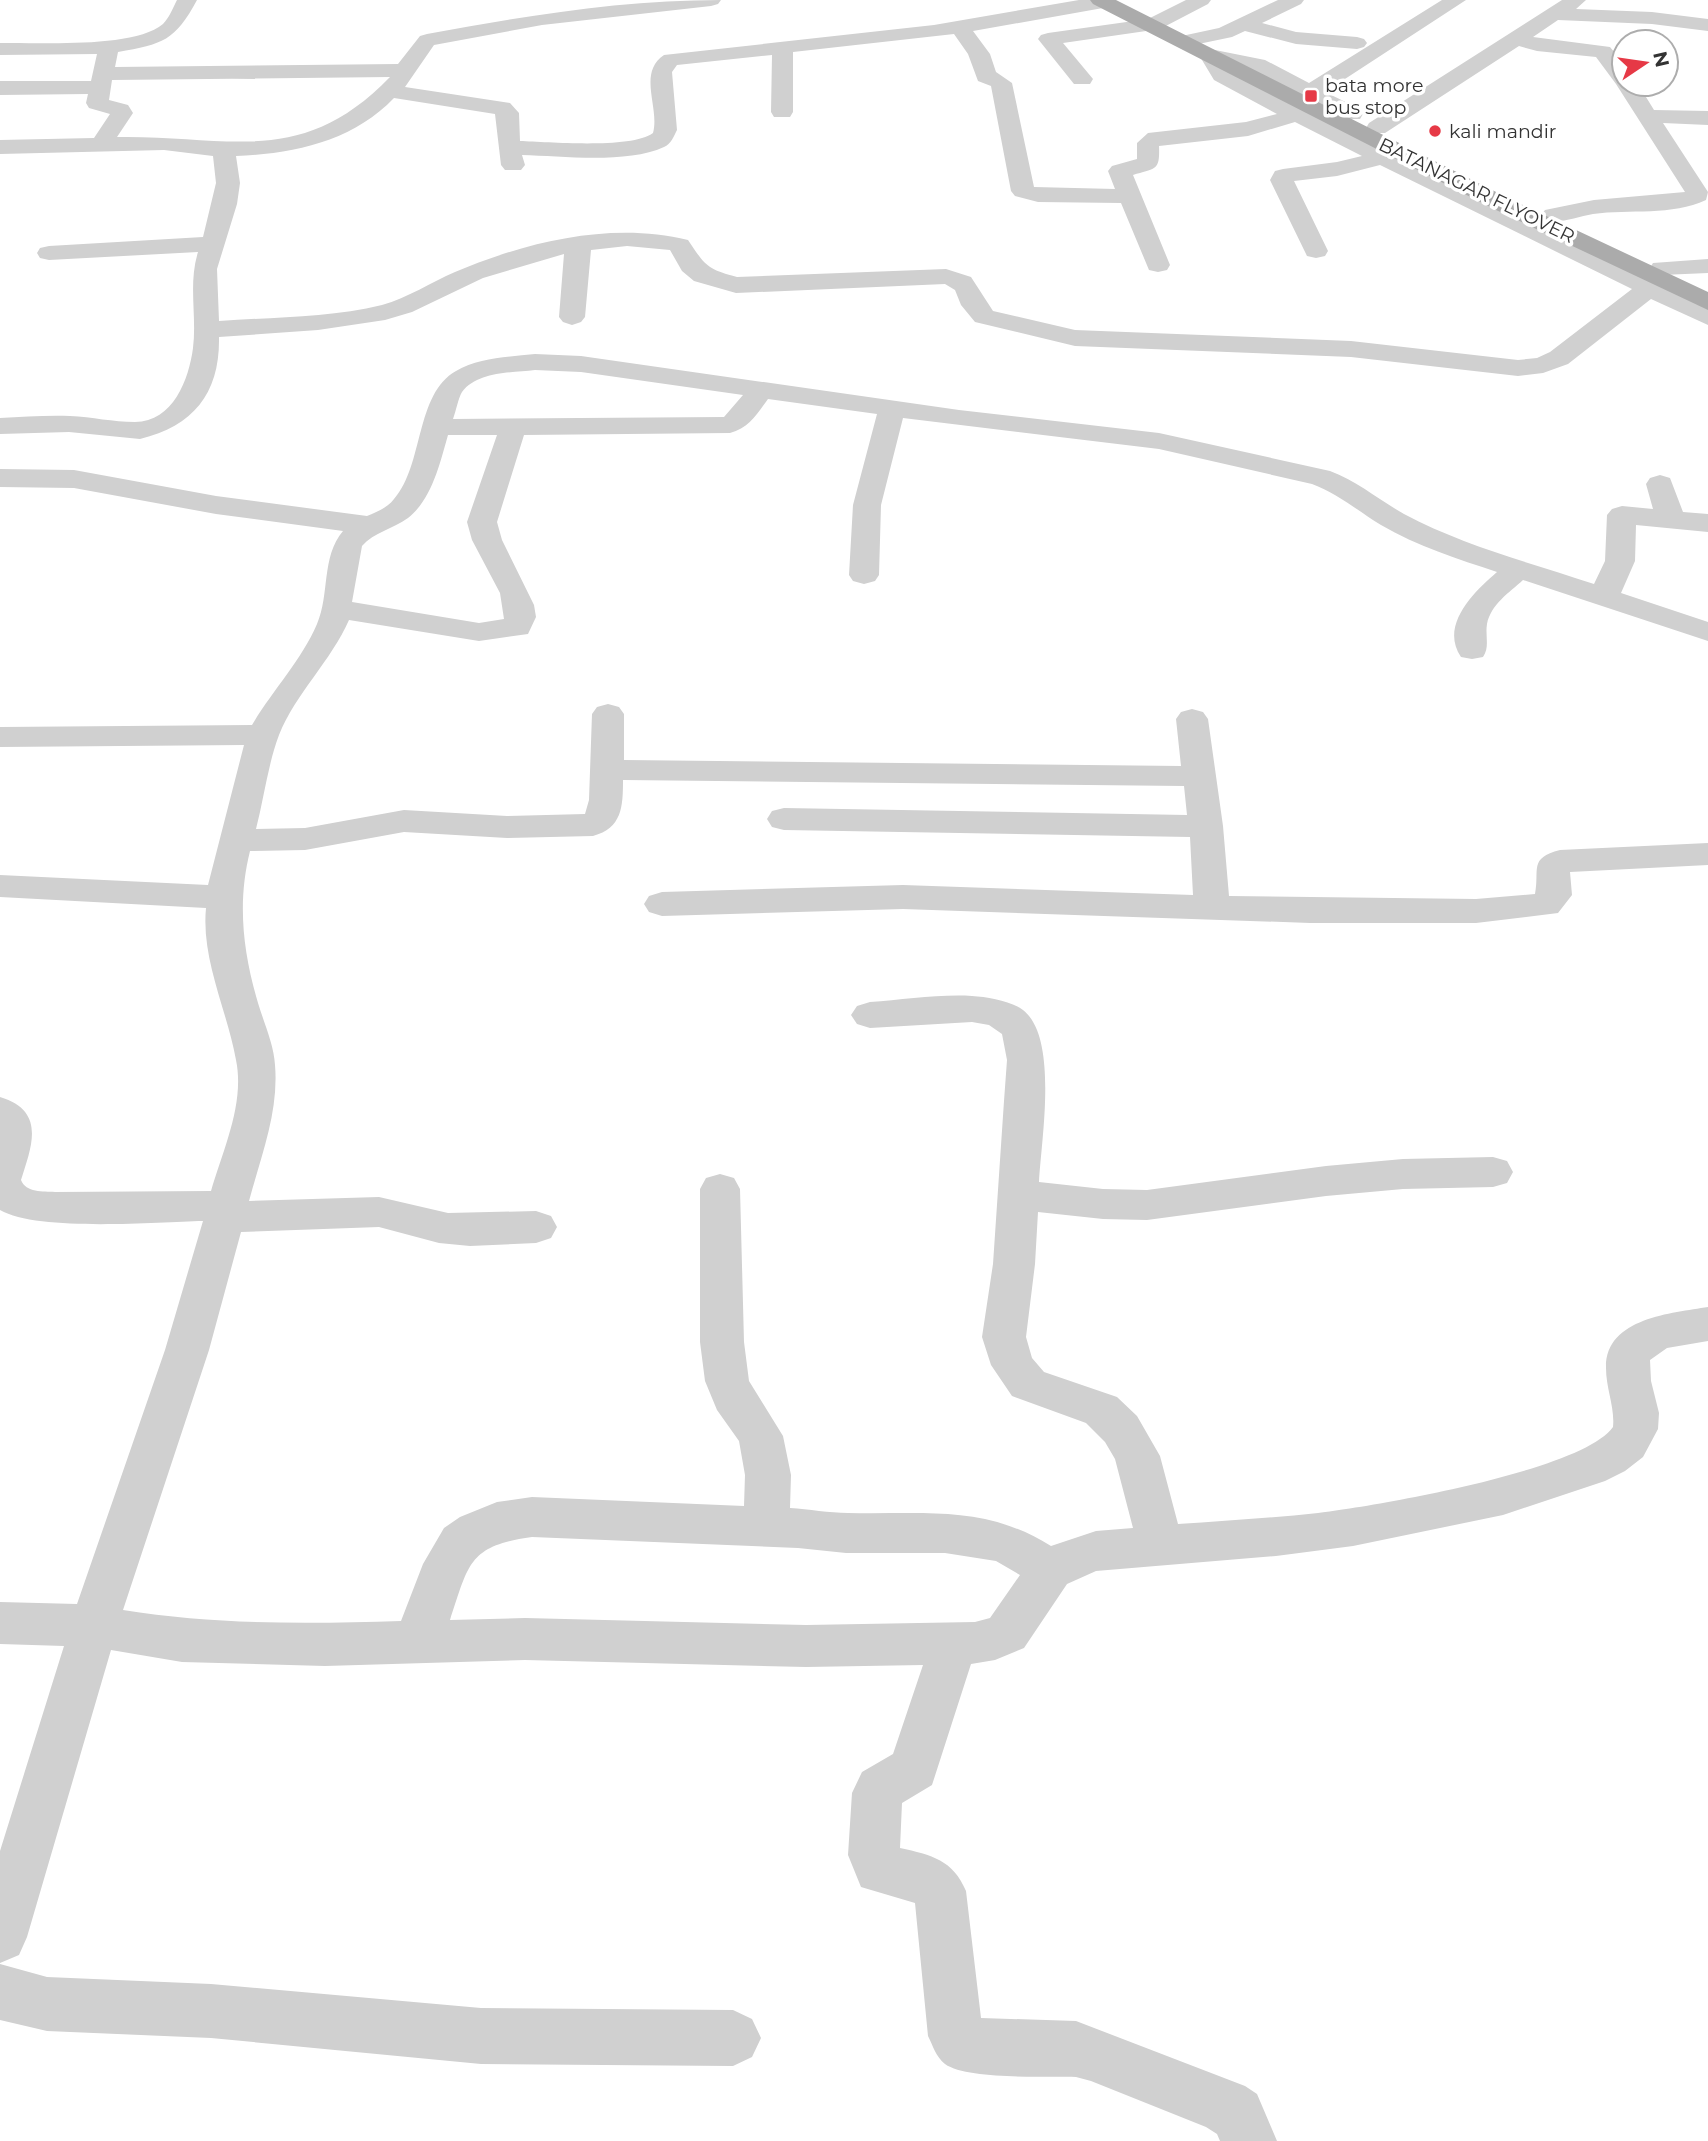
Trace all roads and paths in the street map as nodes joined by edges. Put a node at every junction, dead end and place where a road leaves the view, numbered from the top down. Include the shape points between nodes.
1 (187, 0) edge
2 (711, 0) edge
3 (1201, 0) edge
4 (1251, 0) edge
5 (1294, 0) edge
6 (1428, 0) edge
7 (1456, 0) edge
8 (1576, 0) edge
9 (1101, 1) edge
10 (524, 11) edge
11 (1555, 13) junction
12 (1246, 24) junction
13 (1153, 25) junction
14 (1708, 25) edge
15 (960, 27) junction
16 (1517, 38) junction
17 (1184, 41) junction
18 (1357, 43) junction
19 (783, 46) junction
20 (108, 47) junction
21 (0, 49) edge
22 (1210, 55) junction
23 (1610, 60) edge
24 (405, 70) junction
25 (1082, 79) dead end
26 (102, 80) junction
27 (1301, 87) junction
28 (0, 88) edge
29 (390, 91) junction
30 (1636, 98) edge
31 (782, 113) dead end
32 (1296, 115) junction
33 (1648, 116) junction
34 (1708, 118) edge
35 (1377, 128) junction
36 (102, 143) junction
37 (0, 147) edge
38 (224, 150) junction
39 (1380, 158) junction
40 (1129, 196) junction
41 (1553, 215) junction
42 (212, 244) junction
43 (579, 245) junction
44 (1315, 251) dead end
45 (49, 253) dead end
46 (1158, 265) dead end
47 (1708, 266) edge
48 (1655, 283) junction
49 (1697, 284) edge
50 (1708, 302) edge
51 (572, 317) dead end
52 (1708, 317) edge
53 (205, 330) junction
54 (761, 390) junction
55 (892, 408) junction
56 (0, 426) edge
57 (438, 427) junction
58 (512, 427) junction
59 (0, 478) edge
60 (1660, 484) dead end
61 (1670, 518) junction
62 (1708, 523) edge
63 (373, 526) junction
64 (1518, 568) junction
65 (864, 575) dead end
66 (1604, 596) junction
67 (336, 609) junction
68 (1708, 632) edge
69 (1461, 637) dead end
70 (608, 714) dead end
71 (1192, 719) dead end
72 (263, 735) junction
73 (0, 737) edge
74 (606, 770) junction
75 (1199, 776) junction
76 (784, 820) dead end
77 (1206, 826) junction
78 (236, 840) junction
79 (1708, 854) edge
80 (0, 886) edge
81 (225, 898) junction
82 (662, 904) dead end
83 (1212, 908) junction
84 (870, 1015) dead end
85 (0, 1111) edge
86 (1493, 1172) dead end
87 (720, 1189) dead end
88 (1019, 1195) junction
89 (227, 1212) junction
90 (536, 1227) dead end
91 (1708, 1324) edge
92 (766, 1527) junction
93 (1161, 1546) junction
94 (1050, 1570) junction
95 (0, 1623) edge
96 (94, 1626) junction
97 (418, 1642) junction
98 (954, 1643) junction
99 (0, 1937) edge
100 (0, 1990) edge
101 (733, 2038) dead end
102 (1249, 2141) edge

1 - 20 street via 170,28 138,42
2 - 10 street
3 - 13 street
4 - 17 street
5 - 12 street
6 - 18 street
7 - 27 street
8 - 11 street
9 - 13 main road, BATANAGAR FLYOVER
9 - 15 street
10 - 24 street via 427,40
11 - 14 street
11 - 16 street
12 - 17 street
12 - 18 street via 1296,38
13 - 17 main road, BATANAGAR FLYOVER
13 - 25 street via 1048,39
15 - 19 street
15 - 40 street via 979,54 986,75 1001,83 1023,191
16 - 23 street via 1537,45 1603,51
16 - 35 street
17 - 22 main road, BATANAGAR FLYOVER
18 - 27 street
19 - 29 street via 671,59 661,72 663,138 618,148 511,157 508,113 502,108
19 - 31 street
20 - 21 street
20 - 26 street
22 - 27 street via 1257,65
22 - 32 street via 1222,75
22 - 50 main road, BATANAGAR FLYOVER via 1502,204
24 - 26 street
24 - 29 street
26 - 28 street
26 - 36 street via 97,103 122,113
27 - 35 street
29 - 38 street via 350,121 312,140
30 - 33 street
32 - 39 street
32 - 40 street via 1248,129 1150,140 1148,163 1120,171
33 - 34 street
33 - 41 street via 1698,195
35 - 41 street
36 - 37 street
36 - 38 street via 164,143
38 - 42 street via 227,193
39 - 44 street via 1283,176
39 - 48 street
40 - 46 street
41 - 48 street
42 - 45 street
42 - 53 street via 205,269
43 - 48 street via 621,240 670,242 679,245 703,276 736,285 957,278 966,283 984,317 1075,338 1328,347 1518,368 1559,358
43 - 51 street
43 - 53 street via 489,267 385,312
47 - 48 street
48 - 49 street
48 - 52 street
53 - 56 street via 206,348 196,389 184,407 152,429
54 - 55 street
54 - 57 street via 581,364 505,365 481,369 449,390
54 - 58 street via 730,425
55 - 64 street via 1159,441 1320,477 1419,532
55 - 65 street via 867,505
57 - 58 street
57 - 63 street via 408,502
58 - 67 street via 507,453 484,507 482,526 520,604 517,627 479,632
59 - 63 street via 74,479 216,505
60 - 61 street
61 - 62 street
61 - 66 street via 1622,515 1620,561
63 - 67 street via 357,533 347,545
64 - 66 street
64 - 69 street via 1479,604
66 - 68 street
67 - 72 street via 323,644
70 - 74 street
71 - 75 street
72 - 73 street
72 - 78 street
74 - 75 street
74 - 78 street via 603,818 593,825 507,827 404,821 305,839
75 - 77 street
76 - 77 street
77 - 83 street
78 - 81 street
79 - 83 street via 1560,861 1552,870 1554,895 1536,907 1476,911
80 - 81 street
81 - 89 street via 230,973 256,1062 257,1101
82 - 83 street via 903,897
84 - 88 street via 972,1009 1011,1020 1020,1032 1026,1060
85 - 89 street via 9,1117 14,1138 1,1180 7,1195 23,1204
86 - 88 street via 1352,1178 1147,1205
87 - 92 street via 722,1342 727,1381 761,1436 768,1475
88 - 93 street via 1004,1337 1013,1365 1028,1384 1101,1410 1121,1429 1137,1456
89 - 90 street via 379,1212 451,1229
89 - 96 street via 187,1350
91 - 93 street via 1644,1339 1631,1349 1626,1362 1637,1432 1609,1457 1555,1481 1508,1496 1304,1534
92 - 94 street via 986,1538 1009,1544
92 - 97 street via 532,1517 497,1522 460,1542 446,1564
93 - 94 street via 1096,1551
94 - 98 street via 1007,1633 975,1643
95 - 96 street
96 - 97 street via 182,1641
96 - 99 street
97 - 98 street
98 - 102 street via 914,1768 877,1793 874,1855 879,1869 927,1880 940,1891 956,2036 965,2045 1091,2053 1225,2106 1237,2115
100 - 101 street via 47,2004 211,2011 481,2036

